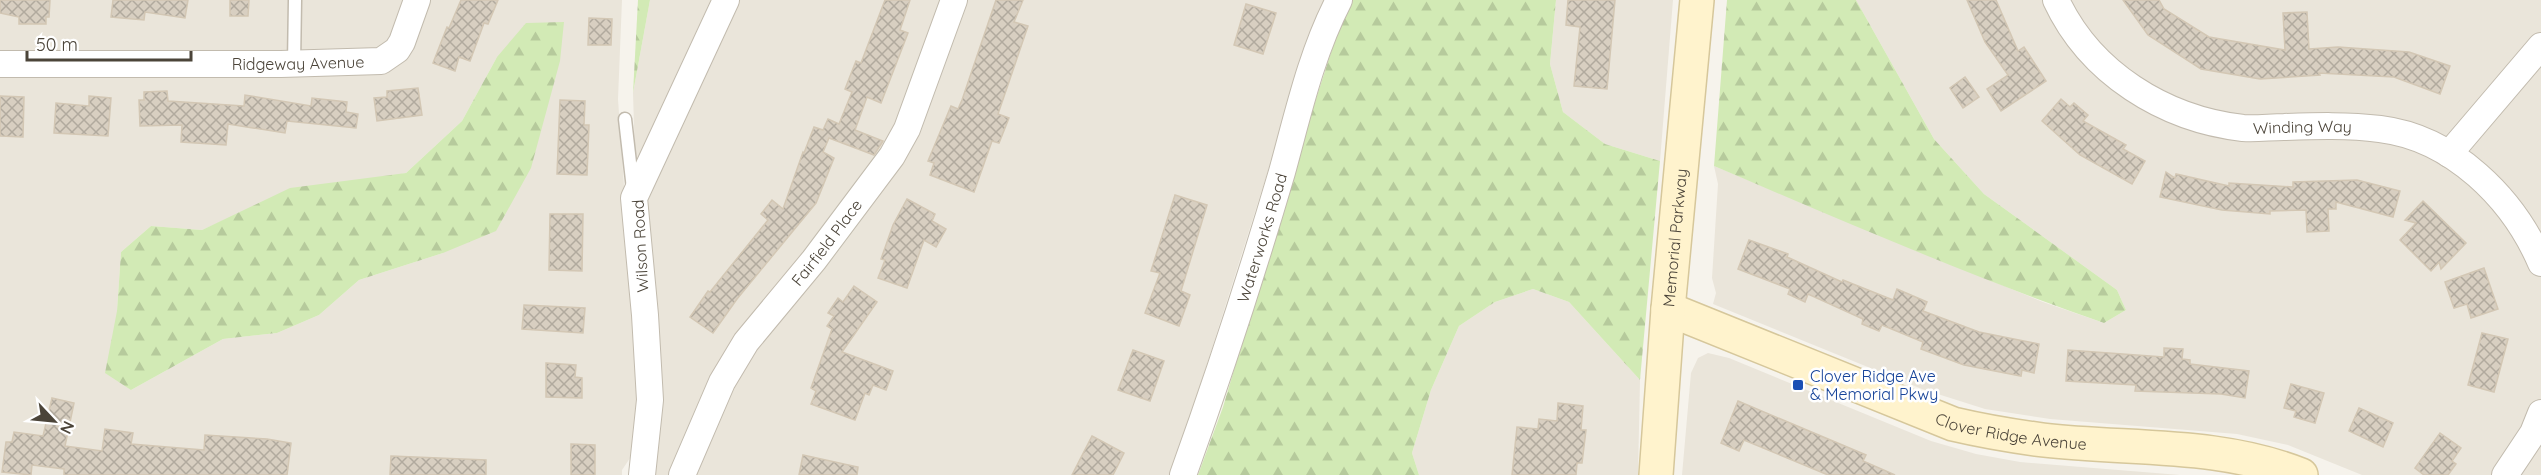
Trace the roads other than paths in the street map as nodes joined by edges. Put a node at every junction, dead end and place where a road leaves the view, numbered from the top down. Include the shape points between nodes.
1 (295, 0) edge
2 (417, 0) edge
3 (726, 0) edge
4 (954, 0) edge
5 (1339, 0) edge
6 (1697, 0) edge
7 (2056, 0) edge
8 (2541, 46) edge
9 (0, 64) edge
10 (294, 64) junction
11 (625, 119) dead end
12 (2449, 154) junction
13 (634, 198) junction
14 (2541, 263) edge
15 (1668, 309) junction
16 (2541, 413) edge
17 (642, 475) edge
18 (682, 475) edge
19 (1184, 475) edge
20 (1656, 475) edge
21 (2301, 475) edge
22 (2505, 475) edge

1 - 10 lane
2 - 10 street, Ridgeway Avenue via 402,42 381,61
3 - 13 street, Wilson Road
4 - 18 street, Fairfield Place via 907,129 892,156 746,342 722,382
5 - 19 street, Waterworks Road via 1313,62
6 - 15 street, Memorial Parkway
7 - 12 street, Winding Way via 2065,19 2094,56 2140,94 2170,110 2203,122 2245,128 2381,129
8 - 12 street
9 - 10 street, Ridgeway Avenue
11 - 13 lane
12 - 14 street, Winding Way via 2503,199
13 - 17 street, Wilson Road via 650,400
15 - 20 street, Memorial Parkway
15 - 21 street, Clover Ridge Avenue via 1953,424 2045,440 2231,454
16 - 22 street via 2533,433

